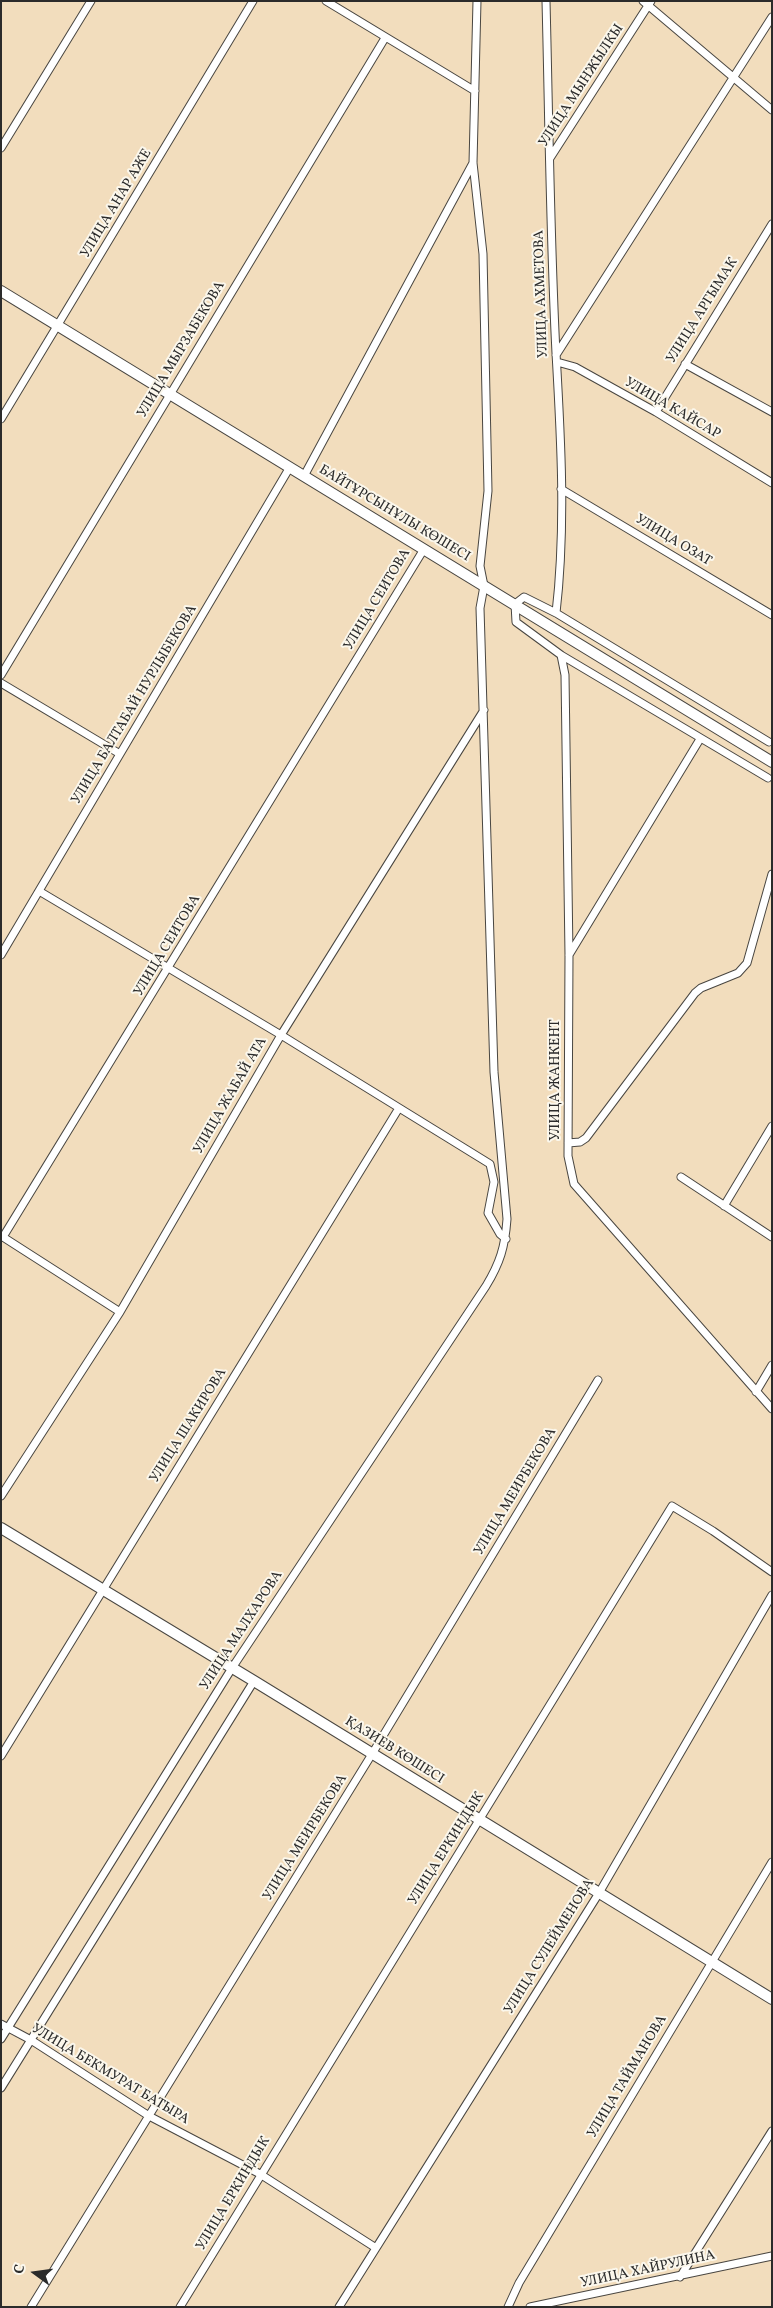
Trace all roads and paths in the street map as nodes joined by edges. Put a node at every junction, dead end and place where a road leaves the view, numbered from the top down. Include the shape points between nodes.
1 (91, 1) edge
2 (254, 1) edge
3 (326, 1) edge
4 (477, 1) edge
5 (546, 1) edge
6 (648, 3) edge
7 (772, 17) edge
8 (385, 38) junction
9 (734, 78) junction
10 (475, 91) junction
11 (772, 110) edge
12 (1, 148) edge
13 (549, 159) junction
14 (473, 163) junction
15 (772, 224) edge
16 (1, 291) edge
17 (58, 326) junction
18 (556, 359) junction
19 (685, 364) junction
20 (170, 394) junction
21 (656, 412) junction
22 (772, 412) edge
23 (1, 419) edge
24 (290, 467) junction
25 (304, 476) junction
26 (772, 483) edge
27 (561, 489) junction
28 (424, 549) junction
29 (484, 586) junction
30 (514, 604) junction
31 (556, 613) junction
32 (772, 615) edge
33 (561, 655) junction
34 (1, 675) edge
35 (1, 683) edge
36 (484, 710) junction
37 (700, 739) junction
38 (769, 742) dead end
39 (120, 754) junction
40 (772, 762) edge
41 (768, 778) dead end
42 (772, 874) edge
43 (39, 891) junction
44 (1, 955) edge
45 (569, 955) junction
46 (169, 969) junction
47 (281, 1035) junction
48 (399, 1108) junction
49 (772, 1126) edge
50 (568, 1143) junction
51 (682, 1177) dead end
52 (724, 1206) junction
53 (772, 1237) edge
54 (506, 1239) junction
55 (120, 1312) junction
56 (772, 1365) edge
57 (598, 1380) dead end
58 (756, 1392) junction
59 (772, 1409) edge
60 (1, 1496) edge
61 (1, 1528) edge
62 (772, 1572) edge
63 (103, 1590) junction
64 (772, 1595) edge
65 (232, 1668) junction
66 (254, 1681) junction
67 (372, 1754) junction
68 (1, 1756) edge
69 (480, 1820) junction
70 (772, 1862) edge
71 (599, 1893) junction
72 (711, 1962) junction
73 (772, 1999) edge
74 (5, 2026) edge
75 (1, 2039) edge
76 (30, 2040) junction
77 (1, 2088) edge
78 (149, 2116) junction
79 (772, 2131) edge
80 (260, 2174) junction
81 (376, 2248) junction
82 (772, 2256) edge
83 (680, 2277) junction
84 (31, 2307) edge
85 (180, 2307) edge
86 (339, 2307) edge
87 (508, 2307) edge
88 (530, 2307) edge

1 - 12 street
2 - 17 street, УЛИЦА АНАР АЖЕ
3 - 8 street
4 - 10 street, УЛИЦА МАЛХАРОВА
5 - 13 street, УЛИЦА АХМЕТОВА
6 - 9 street
6 - 13 street, УЛИЦА МЫНЖЫЛКЫ
7 - 9 street
8 - 10 street
8 - 20 street, УЛИЦА МЫРЗАБЕКОВА
9 - 11 street
9 - 18 street
10 - 14 street, УЛИЦА МАЛХАРОВА
13 - 18 street, УЛИЦА АХМЕТОВА
14 - 25 street
14 - 29 street, УЛИЦА МАЛХАРОВА via 483,254 487,377 488,491 480,566
15 - 19 street, УЛИЦА АРГЫМАК
16 - 17 main road, БАЙТҰРСЫНҰЛЫ КӨШЕСІ
17 - 20 main road, БАЙТҰРСЫНҰЛЫ КӨШЕСІ
17 - 23 street, УЛИЦА АНАР АЖЕ
18 - 21 street, УЛИЦА КАЙСАР
18 - 27 street, УЛИЦА АХМЕТОВА
19 - 21 street, УЛИЦА АРГЫМАК
19 - 22 street
20 - 24 main road, БАЙТҰРСЫНҰЛЫ КӨШЕСІ
20 - 34 street, УЛИЦА МЫРЗАБЕКОВА
21 - 26 street, УЛИЦА КАЙСАР
24 - 25 main road, БАЙТҰРСЫНҰЛЫ КӨШЕСІ
24 - 39 street, УЛИЦА БАЛТАБАЙ НУРЛЫБЕКОВА
25 - 28 main road, БАЙТҰРСЫНҰЛЫ КӨШЕСІ
27 - 31 street, УЛИЦА АХМЕТОВА
27 - 32 street, УЛИЦА ОЗАТ
28 - 29 main road, БАЙТҰРСЫНҰЛЫ КӨШЕСІ
28 - 46 street, УЛИЦА СЕИТОВА
29 - 30 main road, БАЙТҰРСЫНҰЛЫ КӨШЕСІ
29 - 36 street, УЛИЦА МАЛХАРОВА via 480,608
30 - 31 street via 524,597
30 - 33 street via 516,622
30 - 40 main road, БАЙТҰРСЫНҰЛЫ КӨШЕСІ
31 - 38 street
33 - 37 street
33 - 45 street, УЛИЦА ЖАНКЕНТ
35 - 39 street
36 - 47 street, УЛИЦА ЖАБАЙ АТА
36 - 54 street, УЛИЦА МАЛХАРОВА via 494,1072
37 - 41 street
37 - 45 street
39 - 43 street, УЛИЦА БАЛТАБАЙ НУРЛЫБЕКОВА
42 - 50 street via 750,955 743,969 701,988 586,1138
43 - 44 street, УЛИЦА БАЛТАБАЙ НУРЛЫБЕКОВА
43 - 46 street
45 - 50 street, УЛИЦА ЖАНКЕНТ
46 - 47 street
46 - 55 street, УЛИЦА СЕИТОВА via 3,1237
47 - 48 street
47 - 55 street, УЛИЦА ЖАБАЙ АТА
48 - 54 street via 490,1164 494,1182 488,1213
48 - 63 street, УЛИЦА ШАКИРОВА
49 - 52 street
50 - 58 street, УЛИЦА ЖАНКЕНТ via 574,1184
51 - 52 street
52 - 53 street
54 - 65 street, УЛИЦА МАЛХАРОВА via 499,1265 486,1286
55 - 60 street, УЛИЦА ЖАБАЙ АТА
56 - 58 street
57 - 67 street, УЛИЦА МЕИРБЕКОВА
58 - 59 street, УЛИЦА ЖАНКЕНТ
61 - 63 main road, ҚАЗИЕВ КӨШЕСІ
62 - 69 street, УЛИЦА ЕРКИНДЫК via 713,1530 672,1506
63 - 65 main road, ҚАЗИЕВ КӨШЕСІ
63 - 68 street, УЛИЦА ШАКИРОВА
64 - 71 street, УЛИЦА СУЛЕЙМЕНОВА
65 - 66 main road, ҚАЗИЕВ КӨШЕСІ
65 - 74 street, УЛИЦА МАЛХАРОВА
66 - 67 main road, ҚАЗИЕВ КӨШЕСІ
66 - 76 street
67 - 69 main road, ҚАЗИЕВ КӨШЕСІ
67 - 78 street, УЛИЦА МЕИРБЕКОВА
69 - 71 main road, ҚАЗИЕВ КӨШЕСІ
69 - 80 street, УЛИЦА ЕРКИНДЫК
70 - 72 street, УЛИЦА ТАЙМАНОВА
71 - 72 main road, ҚАЗИЕВ КӨШЕСІ
71 - 81 street, УЛИЦА СУЛЕЙМЕНОВА
72 - 73 main road, ҚАЗИЕВ КӨШЕСІ
72 - 87 street, УЛИЦА ТАЙМАНОВА
74 - 75 street, УЛИЦА МАЛХАРОВА
74 - 76 street, УЛИЦА БЕКМУРАТ БАТЫРА
76 - 77 street
76 - 78 street, УЛИЦА БЕКМУРАТ БАТЫРА
78 - 80 street, УЛИЦА БЕКМУРАТ БАТЫРА
78 - 84 street, УЛИЦА МЕИРБЕКОВА
79 - 83 street
80 - 81 street, УЛИЦА БЕКМУРАТ БАТЫРА
80 - 85 street, УЛИЦА ЕРКИНДЫК
81 - 86 street, УЛИЦА СУЛЕЙМЕНОВА
82 - 83 street, УЛИЦА ХАЙРУЛИНА
83 - 88 street, УЛИЦА ХАЙРУЛИНА

